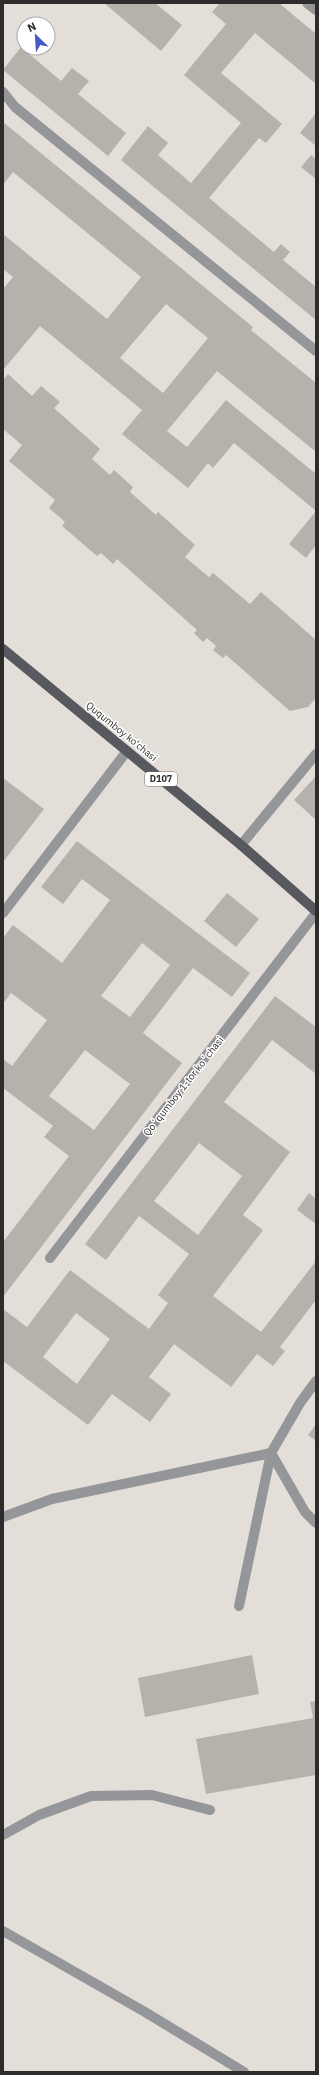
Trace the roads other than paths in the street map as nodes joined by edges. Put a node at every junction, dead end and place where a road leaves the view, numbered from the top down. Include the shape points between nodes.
1 (308, 3) edge
2 (316, 10) edge
3 (3, 92) edge
4 (316, 351) edge
5 (3, 649) edge
6 (127, 751) junction
7 (316, 754) edge
8 (241, 845) junction
9 (316, 912) edge
10 (3, 913) edge
11 (50, 1258) dead end
12 (316, 1381) edge
13 (271, 1453) junction
14 (3, 1517) edge
15 (316, 1523) edge
16 (239, 1606) dead end
17 (210, 1810) dead end
18 (3, 1835) edge
19 (3, 1931) edge
20 (244, 2072) edge

1 - 2 street
3 - 4 street via 15,107
5 - 6 main road, Ququmboy ko'chasi / D107
6 - 8 main road, Ququmboy ko'chasi / D107
6 - 10 street
7 - 8 street
8 - 9 main road, Ququmboy ko'chasi / D107
9 - 11 street, Qoʻqumboy 1-tor koʼchasi
12 - 13 street
13 - 14 street via 52,1500
13 - 15 street via 305,1512
13 - 16 street
17 - 18 street via 152,1795 92,1796 39,1814
19 - 20 street

